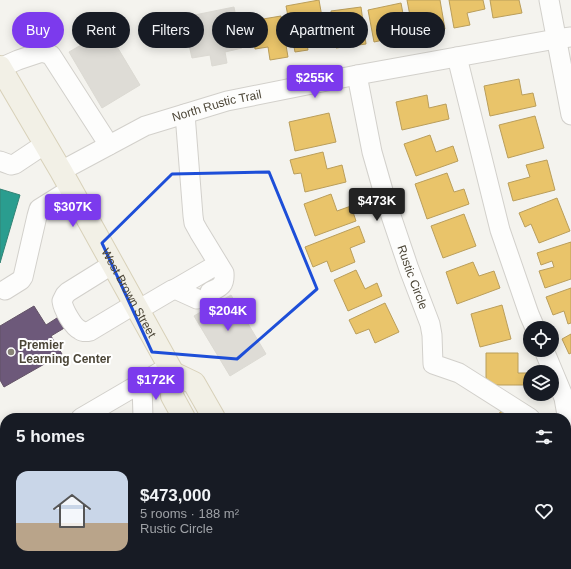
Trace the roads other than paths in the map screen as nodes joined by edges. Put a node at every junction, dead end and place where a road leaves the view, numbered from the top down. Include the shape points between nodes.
1 (549, 0) edge
2 (564, 38) edge
3 (458, 57) junction
4 (0, 68) edge
5 (357, 75) junction
6 (185, 114) junction
7 (571, 115) edge
8 (45, 144) junction
9 (109, 146) junction
10 (0, 161) edge
11 (66, 180) junction
12 (113, 264) junction
13 (221, 268) junction
14 (175, 289) junction
15 (5, 290) dead end
16 (136, 307) junction
17 (532, 321) edge
18 (547, 357) edge
19 (171, 370) junction
20 (142, 383) junction
21 (90, 413) edge
22 (143, 413) edge
23 (181, 413) edge
24 (211, 413) edge
25 (522, 413) edge
26 (567, 413) edge

1 - 2 street
2 - 3 street, North Rustic Trail
2 - 7 street
3 - 5 street, North Rustic Trail
3 - 17 street via 500,230
4 - 8 main road, West Brown Street
4 - 9 street via 42,52 51,55
5 - 6 street, North Rustic Trail via 228,101
5 - 25 street, Rustic Circle via 372,152 386,201 430,324 433,364 459,373
6 - 9 street, North Rustic Trail via 145,126
6 - 13 street via 194,223
8 - 10 street via 15,164
8 - 11 main road, West Brown Street
9 - 11 street, North Rustic Trail
11 - 12 main road, West Brown Street
11 - 15 street, North Rustic Trail via 40,209 23,277
12 - 16 main road, West Brown Street
12 - 16 street via 68,292 62,301 63,308 74,326 85,332
13 - 14 street
13 - 14 street via 224,280 222,286 204,296
14 - 16 street
16 - 19 main road, West Brown Street
18 - 26 street via 564,398
19 - 20 street
19 - 23 main road via 172,396
19 - 24 main road via 194,383
20 - 21 street
20 - 22 street

